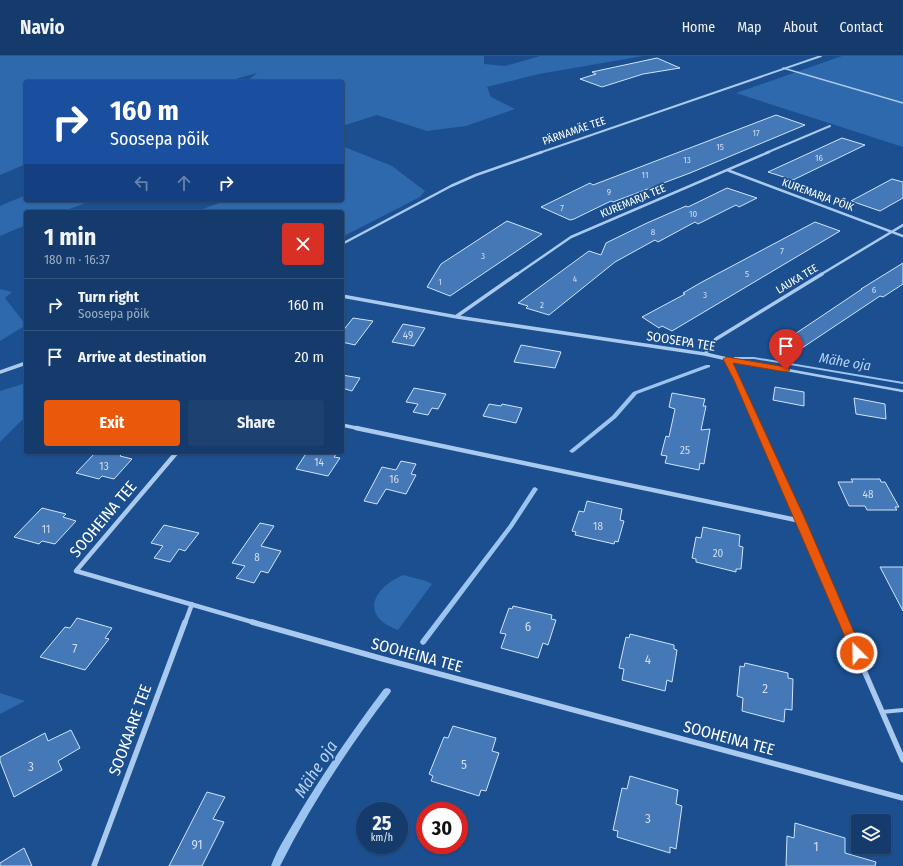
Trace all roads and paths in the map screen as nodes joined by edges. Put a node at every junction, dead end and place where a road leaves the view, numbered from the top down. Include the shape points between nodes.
1 (821, 56) edge
2 (783, 68) junction
3 (903, 103) edge
4 (830, 126) dead end
5 (727, 170) junction
6 (903, 225) edge
7 (892, 232) junction
8 (903, 236) edge
9 (344, 243) edge
10 (344, 296) edge
11 (457, 316) junction
12 (706, 354) junction
13 (727, 359) junction
14 (24, 364) edge
15 (0, 372) edge
16 (903, 391) edge
17 (344, 425) edge
18 (175, 454) edge
19 (801, 521) junction
20 (192, 604) junction
21 (903, 710) edge
22 (882, 712) junction
23 (903, 760) edge
24 (903, 798) edge
25 (94, 866) edge

1 - 2 street, PÄRNAMÄE TEE
2 - 3 lane
2 - 9 street, PÄRNAMÄE TEE via 476,176 451,186
4 - 5 street, KUREMARJA TEE
5 - 7 street, KUREMARJA PÕIK
5 - 11 street, KUREMARJA TEE via 572,237
6 - 7 street, LAUKA TEE
7 - 8 street, KUREMARJA PÕIK
7 - 12 street, LAUKA TEE via 716,339
10 - 11 street, SOOSEPA TEE
11 - 12 street, SOOSEPA TEE
12 - 13 street, SOOSEPA TEE
13 - 16 lane
13 - 19 street, SOOSEPA TEE
14 - 15 street
17 - 19 street
18 - 20 street, SOOHEINA TEE via 76,571
19 - 22 street, SOOSEPA TEE
20 - 24 street, SOOHEINA TEE via 383,659
20 - 25 street, SOOKAARE TEE
21 - 22 lane
22 - 23 street, SOOSEPA TEE

